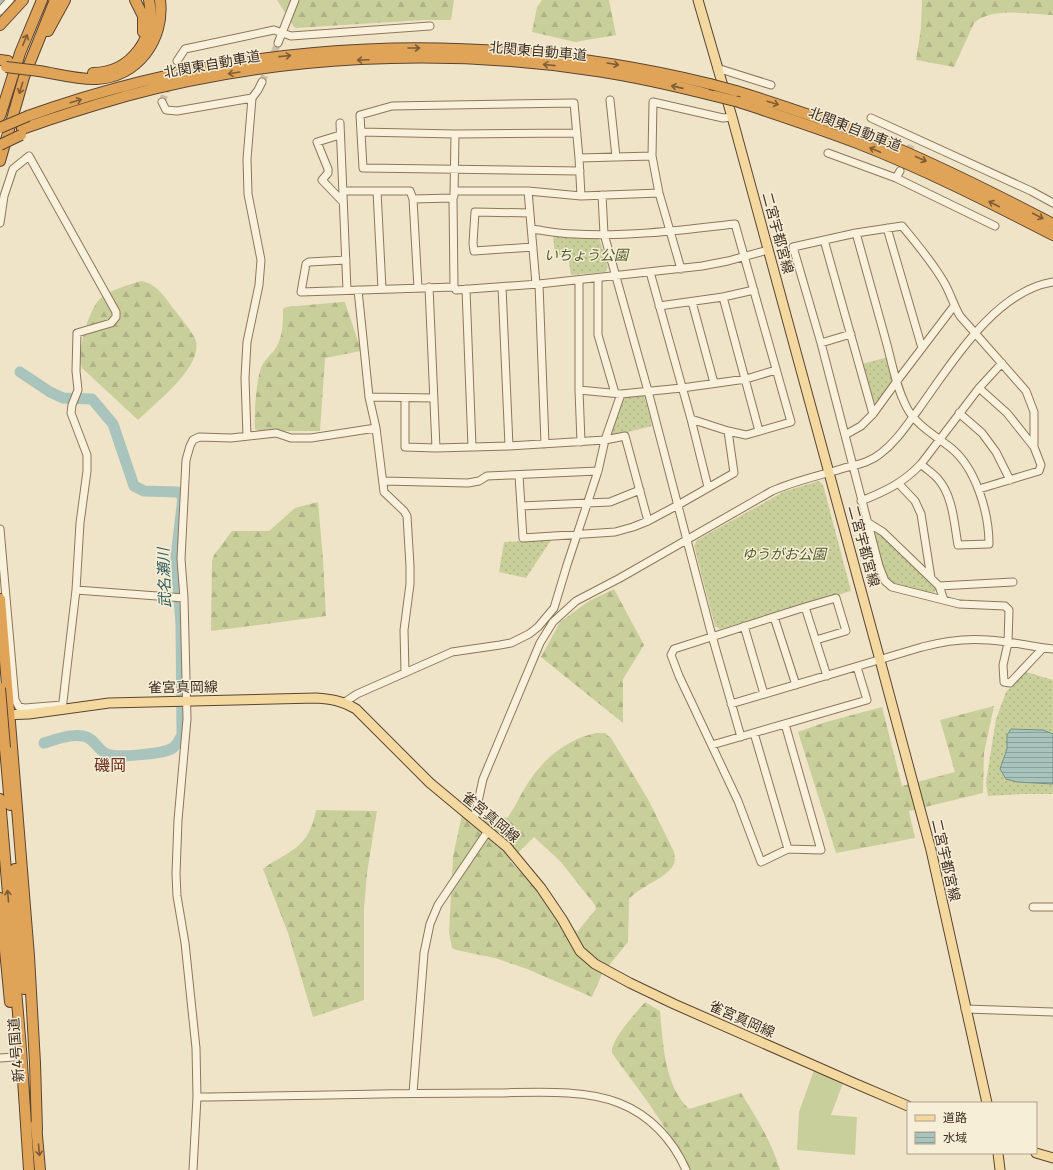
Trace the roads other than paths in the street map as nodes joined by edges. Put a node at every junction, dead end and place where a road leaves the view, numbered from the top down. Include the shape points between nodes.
1 (10, 0) edge
2 (23, 0) edge
3 (42, 0) edge
4 (55, 0) edge
5 (65, 0) edge
6 (135, 0) edge
7 (149, 0) edge
8 (155, 0) edge
9 (160, 0) edge
10 (295, 0) edge
11 (698, 0) edge
12 (0, 11) edge
13 (0, 26) edge
14 (430, 26) dead end
15 (157, 34) junction
16 (283, 34) junction
17 (278, 43) tunnel mouth
18 (36, 44) junction
19 (141, 46) junction
20 (177, 61) tunnel mouth
21 (3, 64) edge
22 (40, 68) junction
23 (717, 68) junction
24 (262, 82) tunnel mouth
25 (771, 85) dead end
26 (252, 98) junction
27 (610, 100) dead end
28 (162, 102) dead end
29 (27, 114) junction
30 (0, 116) edge
31 (732, 117) junction
32 (871, 118) dead end
33 (0, 122) edge
34 (340, 123) dead end
35 (0, 128) edge
36 (22, 132) junction
37 (361, 132) junction
38 (455, 134) junction
39 (577, 134) junction
40 (340, 135) junction
41 (0, 138) edge
42 (0, 145) edge
43 (828, 153) dead end
44 (652, 156) junction
45 (616, 157) junction
46 (579, 158) junction
47 (0, 161) edge
48 (454, 170) junction
49 (580, 171) junction
50 (900, 171) tunnel mouth
51 (896, 178) junction
52 (343, 191) junction
53 (377, 191) junction
54 (528, 191) junction
55 (659, 193) junction
56 (454, 195) junction
57 (602, 195) junction
58 (581, 196) junction
59 (413, 199) junction
60 (343, 202) junction
61 (1053, 203) edge
62 (530, 213) junction
63 (0, 223) edge
64 (1053, 224) edge
65 (995, 226) dead end
66 (887, 228) junction
67 (532, 229) junction
68 (670, 232) junction
69 (856, 233) junction
70 (604, 234) junction
71 (1053, 235) edge
72 (824, 240) junction
73 (533, 247) junction
74 (768, 250) junction
75 (744, 256) junction
76 (346, 260) junction
77 (681, 269) junction
78 (650, 272) junction
79 (616, 276) junction
80 (598, 278) junction
81 (579, 280) junction
82 (1053, 282) edge
83 (537, 284) junction
84 (429, 287) junction
85 (502, 287) junction
86 (418, 288) junction
87 (455, 288) junction
88 (382, 289) junction
89 (466, 289) junction
90 (347, 290) junction
91 (358, 290) junction
92 (754, 290) junction
93 (724, 298) junction
94 (692, 302) junction
95 (659, 306) junction
96 (954, 306) junction
97 (851, 334) junction
98 (975, 334) junction
99 (821, 342) junction
100 (922, 348) junction
101 (1002, 363) junction
102 (776, 370) junction
103 (746, 379) junction
104 (896, 381) junction
105 (714, 383) junction
106 (682, 388) junction
107 (979, 388) junction
108 (579, 390) junction
109 (648, 391) junction
110 (618, 394) junction
111 (370, 397) junction
112 (405, 398) junction
113 (434, 398) junction
114 (959, 413) junction
115 (873, 414) junction
116 (913, 416) junction
117 (691, 419) junction
118 (376, 428) junction
119 (728, 431) junction
120 (760, 431) junction
121 (845, 435) junction
122 (247, 436) junction
123 (939, 439) junction
124 (605, 440) junction
125 (581, 442) junction
126 (545, 444) junction
127 (509, 446) junction
128 (472, 447) junction
129 (1034, 447) junction
130 (436, 448) junction
131 (921, 464) junction
132 (852, 466) junction
133 (598, 470) junction
134 (829, 473) junction
135 (519, 475) junction
136 (1010, 480) junction
137 (383, 481) junction
138 (898, 483) junction
139 (708, 488) junction
140 (979, 489) junction
141 (640, 490) junction
142 (862, 501) junction
143 (587, 503) junction
144 (678, 505) junction
145 (521, 506) junction
146 (648, 521) junction
147 (867, 522) junction
148 (0, 529) edge
149 (576, 536) junction
150 (687, 539) junction
151 (931, 578) junction
152 (1014, 582) dead end
153 (939, 586) junction
154 (76, 590) junction
155 (184, 598) junction
156 (0, 599) edge
157 (944, 600) junction
158 (805, 607) junction
159 (774, 617) junction
160 (744, 626) junction
161 (529, 634) junction
162 (712, 636) junction
163 (543, 638) junction
164 (816, 640) junction
165 (1008, 643) junction
166 (1043, 648) junction
167 (1053, 649) edge
168 (880, 660) junction
169 (857, 667) junction
170 (405, 673) junction
171 (827, 676) junction
172 (796, 685) junction
173 (0, 688) edge
174 (764, 694) junction
175 (187, 702) junction
176 (345, 702) junction
177 (731, 704) junction
178 (62, 708) junction
179 (3, 714) edge
180 (785, 724) junction
181 (754, 733) junction
182 (741, 737) junction
183 (712, 746) junction
184 (0, 799) edge
185 (474, 820) junction
186 (488, 831) junction
187 (788, 850) junction
188 (0, 898) edge
189 (1033, 907) dead end
190 (1053, 907) edge
191 (965, 1009) junction
192 (1053, 1012) edge
193 (14, 1057) junction
194 (0, 1058) edge
195 (414, 1093) junction
196 (197, 1097) junction
197 (987, 1102) edge
198 (907, 1106) edge
199 (25, 1130) junction
200 (37, 1130) junction
201 (1037, 1153) edge
202 (998, 1154) edge
203 (1053, 1158) edge
204 (29, 1170) edge
205 (40, 1170) edge
206 (193, 1170) edge
207 (686, 1170) edge
208 (1000, 1170) edge

1 - 12 street
2 - 13 highway
30 -> 3 highway via 20,53
4 - 18 highway
5 - 18 highway via 47,32
6 - 19 highway via 144,23
7 - 19 highway via 150,22
8 - 15 highway
9 - 15 highway via 161,17
10 - 16 street
11 - 23 main road, 二宮宇都宮線
14 - 16 street via 291,36
15 - 22 highway via 140,61 112,77 86,79
16 - 17 street
16 - 20 street via 274,30 185,49
18 -> 47 highway
19 - 22 highway via 121,65 105,71 87,73
21 - 22 highway
23 - 25 street
23 - 31 main road, 二宮宇都宮線
24 - 26 street
26 - 28 street via 177,111 166,110
26 - 122 street via 247,159 248,194 261,260 260,285 247,342
27 - 45 street
29 - 33 highway
29 - 35 highway, 北関東自動車道, bridge
29 -> 64 highway, 北関東自動車道, bridge via 38,113 125,86 264,58 396,48 490,50 555,56 646,70 710,84 801,112 900,150 967,180
31 - 44 street via 723,118 653,102
31 - 74 main road, 二宮宇都宮線
32 - 61 street via 913,141 1031,191
34 - 40 street
36 - 41 highway
36 - 42 highway, bridge
71 -> 36 highway, 北関東自動車道, bridge via 963,189 828,132 715,96 646,80 554,66 466,59 395,58 344,60 255,70 158,88 96,105 68,118
37 - 38 street
37 - 39 street via 360,115 392,106 574,103
37 - 48 street via 363,168
38 - 39 street
38 - 48 street
39 - 46 street
40 - 52 street
40 - 60 street via 317,142 328,168 328,173 322,180
43 - 51 street
44 - 45 street
44 - 55 street
45 - 46 street
46 - 49 street
48 - 49 street
48 - 56 street
49 - 58 street
50 - 51 street
51 - 65 street
52 - 53 street
52 - 60 street
53 - 59 street via 410,191
53 - 88 street
54 - 56 street
54 - 58 street
54 - 62 street
55 - 57 street
55 - 68 street
56 - 59 street
56 - 87 street
57 - 58 street
57 - 70 street
59 - 86 street
60 - 76 street
62 - 67 street
62 - 73 street via 475,212 473,243 474,251
63 - 154 street via 4,196 13,169 29,156 116,312 116,317 111,323 77,332 78,390 71,413 87,456 87,471 80,523
66 - 69 street
66 - 96 street via 902,226 945,284
66 - 100 street
67 - 70 street via 573,234
67 - 73 street
68 - 70 street
68 - 75 street via 735,224
68 - 77 street
69 - 72 street
69 - 104 street
70 - 79 street
72 - 97 street
72 - 99 street via 793,247
73 - 83 street
74 - 75 street
74 - 134 main road, 二宮宇都宮線
75 - 77 street via 722,263
75 - 92 street
76 - 90 street
76 - 90 street via 306,264 301,292
77 - 78 street
78 - 79 street
78 - 95 street
79 - 80 street
79 - 109 street
80 - 81 street
80 - 110 street via 598,336
81 - 83 street
81 - 108 street
82 - 98 street via 1017,296
83 - 85 street
83 - 126 street
84 - 86 street
84 - 87 street
84 - 113 street
85 - 89 street
85 - 127 street
86 - 88 street
87 - 89 street
88 - 91 street
89 - 128 street
90 - 91 street
91 - 111 street
92 - 93 street
92 - 102 street
93 - 94 street
93 - 103 street
94 - 95 street
94 - 105 street
95 - 106 street
96 - 98 street
96 - 100 street
97 - 99 street
97 - 115 street
98 - 101 street
98 - 116 street
99 - 121 street
100 - 104 street
101 - 107 street
101 - 129 street via 1026,391 1032,403
102 - 103 street
102 - 120 street via 791,422
103 - 105 street
103 - 120 street
104 - 115 street
104 - 116 street
105 - 106 street
106 - 109 street
106 - 117 street
107 - 114 street
107 - 129 street via 1007,413
108 - 110 street
108 - 125 street
109 - 110 street
109 - 144 street
110 - 124 street
111 - 112 street
111 - 118 street
112 - 113 street
112 - 130 street via 405,447
113 - 130 street
114 - 123 street
114 - 136 street via 987,439
115 - 121 street via 861,426
116 - 123 street
116 - 132 street via 897,438 879,455
117 - 119 street
117 - 139 street
118 - 122 street via 311,438 291,438 276,434
118 - 137 street
119 - 120 street via 746,435
119 - 139 street via 734,473
121 - 132 street
122 - 155 street via 199,437 193,440 190,446 186,460 181,559
123 - 131 street
123 - 140 street via 965,462
124 - 125 street
124 - 133 street
124 - 141 street via 626,436
125 - 126 street
126 - 127 street
127 - 128 street
128 - 130 street
129 - 136 street via 1041,465 1039,471
131 - 138 street
131 - 140 street via 938,479 947,493 958,545 989,544
132 - 134 street
132 - 142 street
133 - 135 street
133 - 143 street
134 - 150 street via 772,491
134 - 168 main road, 二宮宇都宮線
135 - 137 street via 487,476 468,483
135 - 145 street
136 - 140 street
137 - 170 street via 384,492 406,516 410,578 404,630
138 - 142 street
138 - 151 street via 915,501 921,514
139 - 144 street
141 - 143 street via 610,502
141 - 146 street
142 - 147 street
143 - 145 street
143 - 149 street
144 - 146 street
144 - 150 street
145 - 149 street via 523,538
146 - 149 street via 615,532
147 - 151 street via 883,532
147 - 157 street via 885,581 892,587 907,592
148 - 178 street via 15,700 19,707
149 - 161 street via 554,608
150 - 162 street
150 - 163 street via 576,601 553,622
151 - 153 street
152 - 153 street
153 - 157 street
154 - 155 street
154 - 178 street
155 - 175 street
156 - 179 highway
157 - 165 street via 959,604 1005,606 1009,610
158 - 159 street
158 - 164 street
158 - 164 street via 836,598 846,631
159 - 160 street
159 - 172 street
160 - 162 street
160 - 174 street
161 - 163 street
161 - 170 street via 500,646 452,652
162 - 177 street
162 - 183 street via 674,649 671,655 678,676
163 - 185 street via 483,779
164 - 171 street
165 - 166 street
165 - 166 street via 1003,676 1004,682 1010,683
165 - 168 street via 990,640 946,641
166 - 167 street
168 - 169 street
168 - 191 main road, 二宮宇都宮線 via 930,850
169 - 171 street
169 - 180 street via 867,700
170 - 176 street
171 - 172 street
172 - 174 street
173 - 200 highway, 新4号国道, bridge
174 - 177 street
175 - 176 main road, 雀宮真岡線 via 316,698
175 - 178 main road, 雀宮真岡線 via 109,703
175 - 196 street via 176,874 196,1048
176 - 185 main road, 雀宮真岡線 via 356,709 430,783
177 - 182 street
178 - 179 main road, 雀宮真岡線 via 29,714
179 - 200 highway via 29,956
180 - 181 street
180 - 187 street via 821,850
181 - 182 street
181 - 187 street
182 - 183 street
183 - 187 street via 738,801 761,862
199 -> 184 highway, 新4号国道 via 21,1048
185 - 186 main road, 雀宮真岡線
186 - 195 street via 438,905 430,924 424,953
186 - 198 main road, 雀宮真岡線 via 507,847 541,888 576,945 595,964 674,1004
188 - 193 highway
189 - 190 street
191 - 192 street
191 - 197 main road, 二宮宇都宮線
193 - 194 street
193 - 199 highway
195 - 196 street
195 - 207 street via 562,1093 601,1097 620,1103 655,1125 670,1141
196 - 206 street
199 - 204 highway, 新4号国道
200 -> 205 highway, 新4号国道
201 - 203 main road
202 - 208 main road

